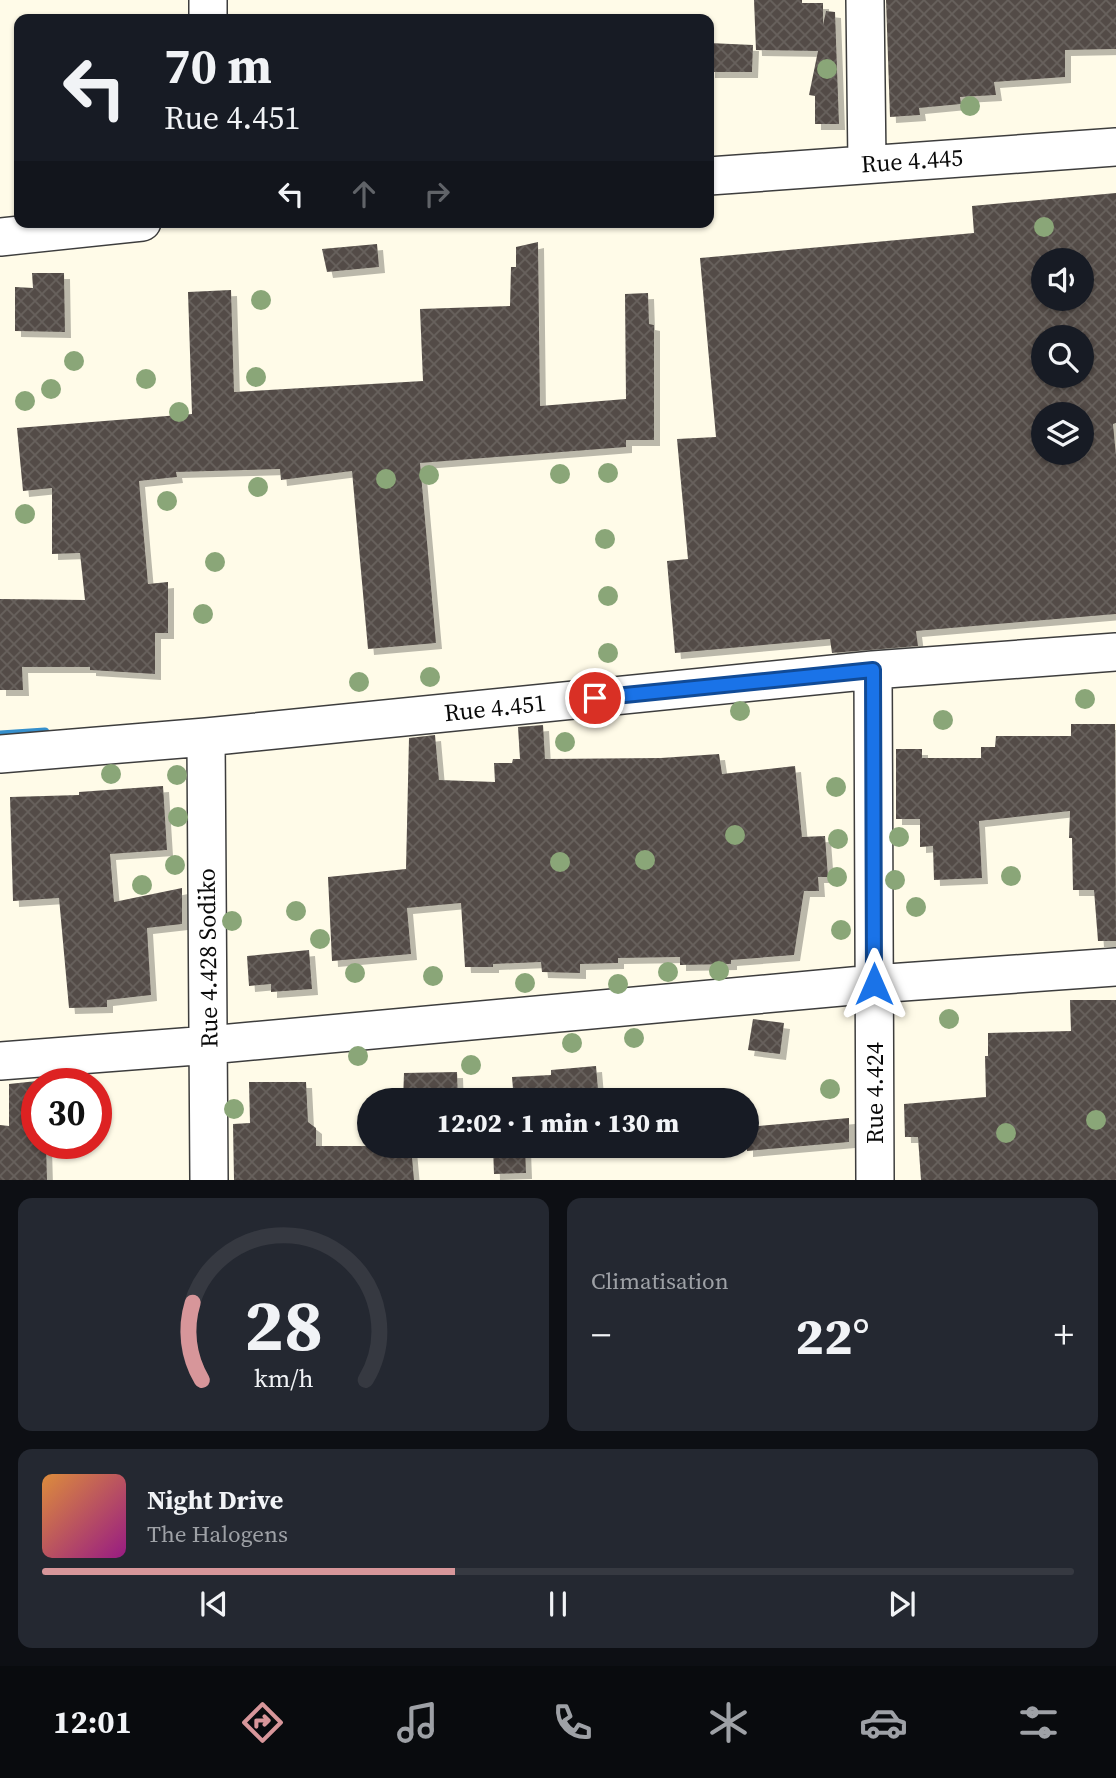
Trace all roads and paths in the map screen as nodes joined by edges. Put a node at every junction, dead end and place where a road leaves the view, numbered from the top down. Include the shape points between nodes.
1 (865, 0) edge
2 (1116, 147) edge
3 (866, 164) junction
4 (714, 176) edge
5 (85, 228) edge
6 (0, 237) edge
7 (1116, 652) edge
8 (873, 670) junction
9 (206, 737) junction
10 (0, 754) edge
11 (1116, 967) edge
12 (874, 984) junction
13 (209, 1045) junction
14 (0, 1062) edge
15 (209, 1180) edge
16 (875, 1180) edge

1 - 3 street
2 - 3 street, Rue 4.445
3 - 4 street, Rue 4.445
5 - 6 street
7 - 8 street, Rue 4.451
8 - 9 street, Rue 4.451
8 - 12 street, Rue 4.424
9 - 10 street, Rue 4.451
9 - 13 street, Rue 4.428 Sodiko
11 - 12 street
12 - 13 street
12 - 16 street, Rue 4.424
13 - 14 street
13 - 15 street, Rue 4.428 Sodiko

